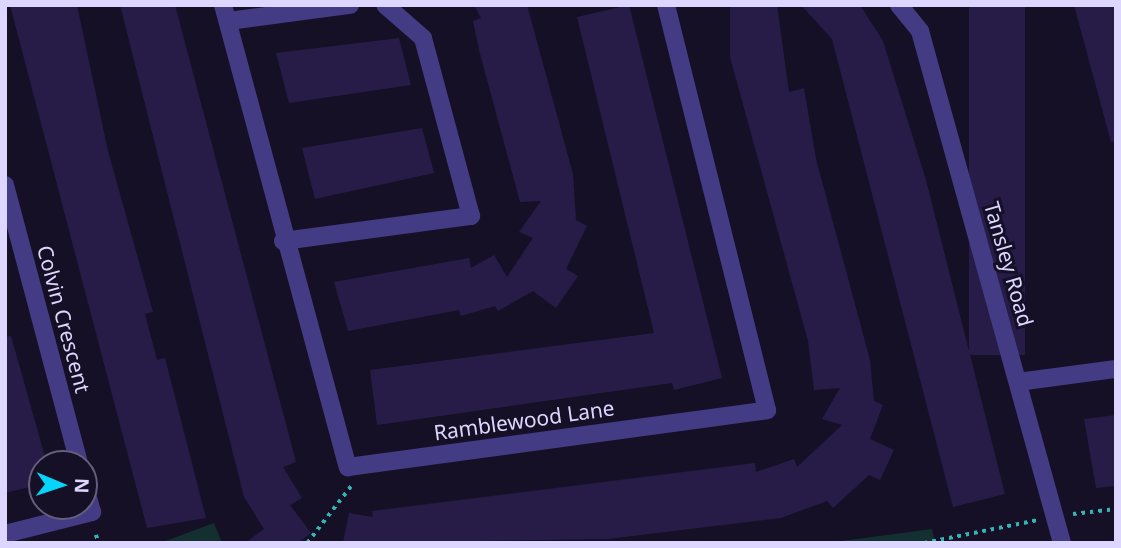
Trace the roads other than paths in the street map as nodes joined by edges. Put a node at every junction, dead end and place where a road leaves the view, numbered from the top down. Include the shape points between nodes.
1 (350, 5) edge
2 (385, 5) edge
3 (666, 5) edge
4 (898, 5) edge
5 (226, 13) edge
6 (5, 186) edge
7 (8, 207) edge
8 (283, 241) junction
9 (1116, 369) edge
10 (1018, 382) junction
11 (75, 450) edge
12 (60, 520) edge
13 (5, 534) edge
14 (1062, 543) edge

1 - 5 street
2 - 8 street via 423,38 471,216
3 - 8 street, Ramblewood Lane via 767,410 348,467
4 - 10 street, Tansley Road via 920,31
5 - 8 street, Ramblewood Lane
6 - 7 street, Colvin Crescent
7 - 11 street, Colvin Crescent
9 - 10 street
10 - 14 street, Tansley Road
12 - 13 street

